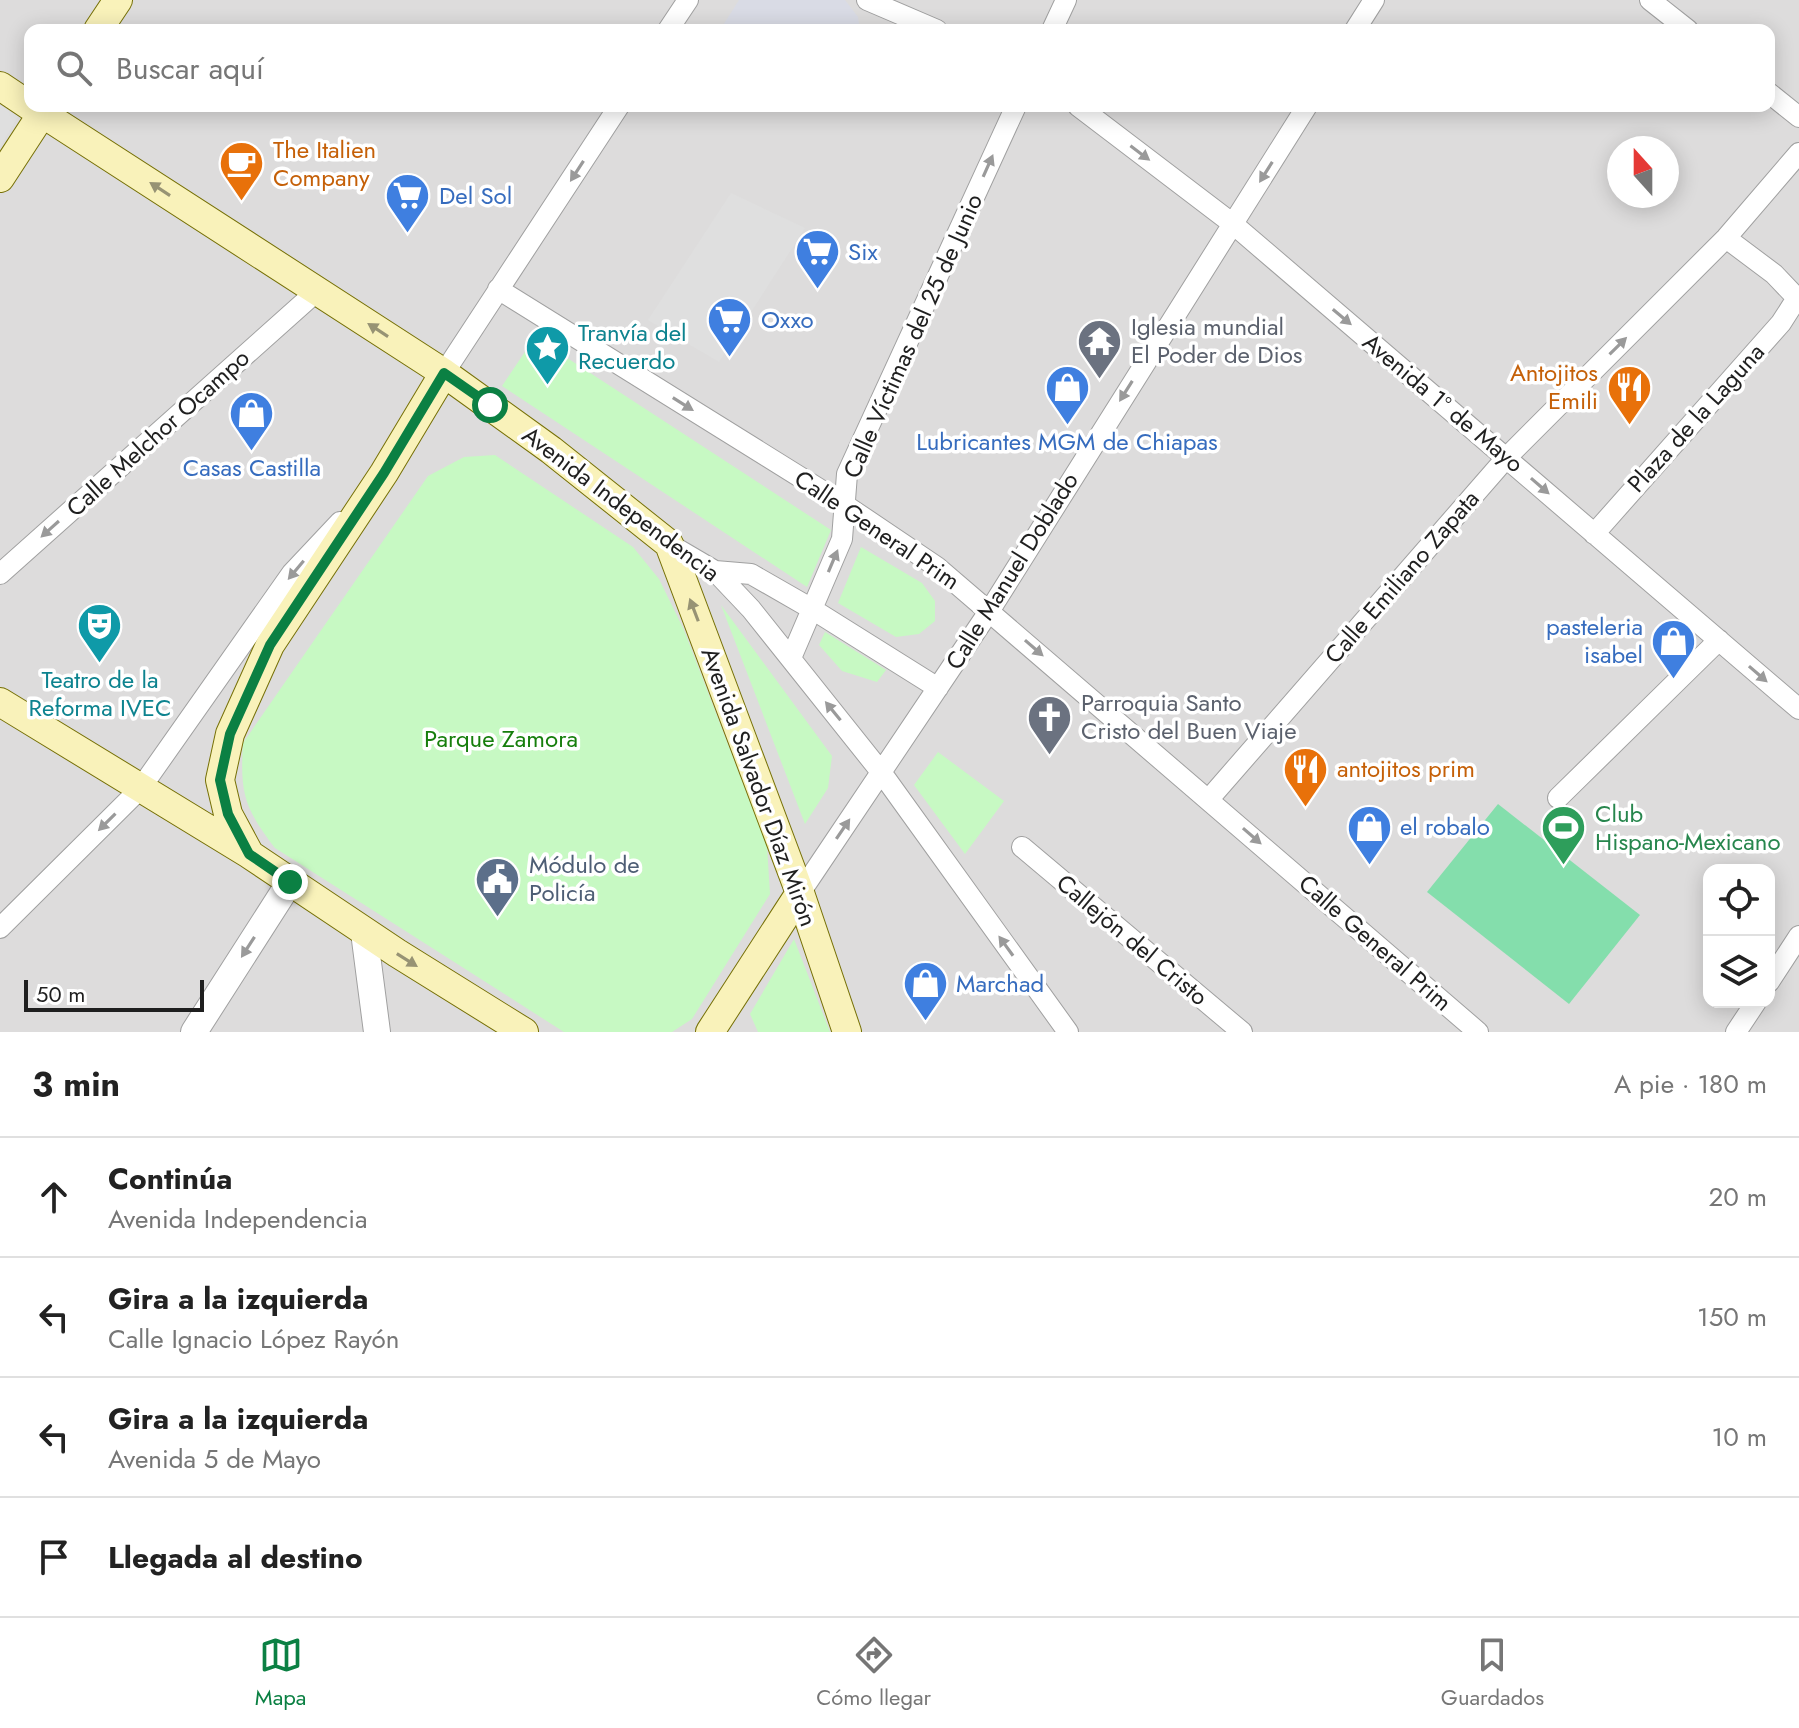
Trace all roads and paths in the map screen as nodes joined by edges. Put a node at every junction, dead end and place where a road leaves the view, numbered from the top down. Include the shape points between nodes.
1 (118, 0) edge
2 (688, 0) edge
3 (867, 0) edge
4 (1066, 0) edge
5 (1374, 0) edge
6 (1650, 0) edge
7 (102, 24) edge
8 (672, 24) edge
9 (923, 24) edge
10 (1055, 24) edge
11 (1359, 24) edge
12 (1680, 24) edge
13 (0, 86) edge
14 (1775, 98) edge
15 (24, 100) edge
16 (35, 112) edge
17 (43, 112) edge
18 (615, 112) edge
19 (1013, 112) edge
20 (1086, 112) edge
21 (1303, 112) edge
22 (1799, 117) edge
23 (1799, 153) edge
24 (0, 178) edge
25 (1233, 224) junction
26 (1726, 238) junction
27 (498, 289) junction
28 (317, 291) junction
29 (444, 373) junction
30 (1507, 457) junction
31 (369, 493) junction
32 (845, 505) junction
33 (1594, 534) junction
34 (669, 544) junction
35 (715, 571) junction
36 (0, 574) edge
37 (812, 609) junction
38 (990, 610) junction
39 (1719, 640) junction
40 (791, 658) junction
41 (938, 688) junction
42 (0, 702) edge
43 (1799, 709) edge
44 (881, 772) junction
45 (140, 789) junction
46 (1558, 798) dead end
47 (1209, 799) junction
48 (1022, 847) dead end
49 (249, 854) junction
50 (290, 882) junction
51 (800, 893) junction
52 (0, 928) edge
53 (364, 932) junction
54 (1799, 936) edge
55 (1775, 973) edge
56 (1752, 1008) edge
57 (194, 1032) edge
58 (377, 1032) edge
59 (524, 1032) edge
60 (710, 1032) edge
61 (847, 1032) edge
62 (1068, 1032) edge
63 (1242, 1032) edge
64 (1478, 1032) edge
65 (1736, 1032) edge

1 - 7 main road
2 - 8 street
3 - 9 street
4 - 10 street
5 - 11 street
6 - 12 street
13 - 15 main road, Avenida Independencia
14 - 22 street
16 - 24 main road
28 -> 17 main road, Avenida Independencia
18 -> 27 street
32 -> 19 street, Calle Víctimas del 25 de Junio via 847,474
20 -> 25 street, Avenida 1º de Mayo
21 -> 25 street, Calle Manuel Doblado
23 - 26 street, Calle Emiliano Zapata
25 -> 30 street, Avenida 1º de Mayo
25 -> 38 street, Calle Manuel Doblado
30 -> 26 street, Calle Emiliano Zapata
26 - 33 street, Plaza de la Laguna via 1797,298 1781,323
27 - 29 street
27 -> 32 street, Calle General Prim
29 -> 28 main road, Avenida Independencia
28 -> 36 street, Calle Melchor Ocampo
29 - 31 main road
29 - 34 main road, Avenida Independencia
30 -> 33 street, Avenida 1º de Mayo
30 - 47 street, Calle Emiliano Zapata
31 -> 45 street via 292,573
31 - 49 main road via 270,645 230,734 220,780 228,814
37 -> 32 street, Calle Víctimas del 25 de Junio via 842,539
32 - 38 street, Calle General Prim
33 - 39 street, Avenida 1º de Mayo
34 - 35 street, Avenida Independencia
51 -> 34 main road, Avenida Salvador Díaz Mirón
35 - 37 street via 751,574
35 - 40 street, Avenida Independencia
37 - 40 street, Calle Víctimas del 25 de Junio
37 - 41 street
38 - 41 street, Calle Manuel Doblado
38 -> 47 street, Calle General Prim
39 -> 43 street, Avenida 1º de Mayo
39 - 46 street
44 -> 40 street, Avenida Independencia
41 - 44 street, Calle Manuel Doblado
42 - 45 main road
51 -> 44 street, Calle Manuel Doblado
62 -> 44 street, Avenida Independencia
45 - 49 main road
45 -> 52 street
47 -> 64 street, Calle General Prim
48 - 63 street, Callejón del Cristo
49 - 50 main road
50 - 53 main road
50 -> 57 street
51 - 60 main road, Calle Manuel Doblado
51 - 61 main road, Avenida Salvador Díaz Mirón
53 - 58 street
53 -> 59 main road
54 - 55 street
56 - 65 street

